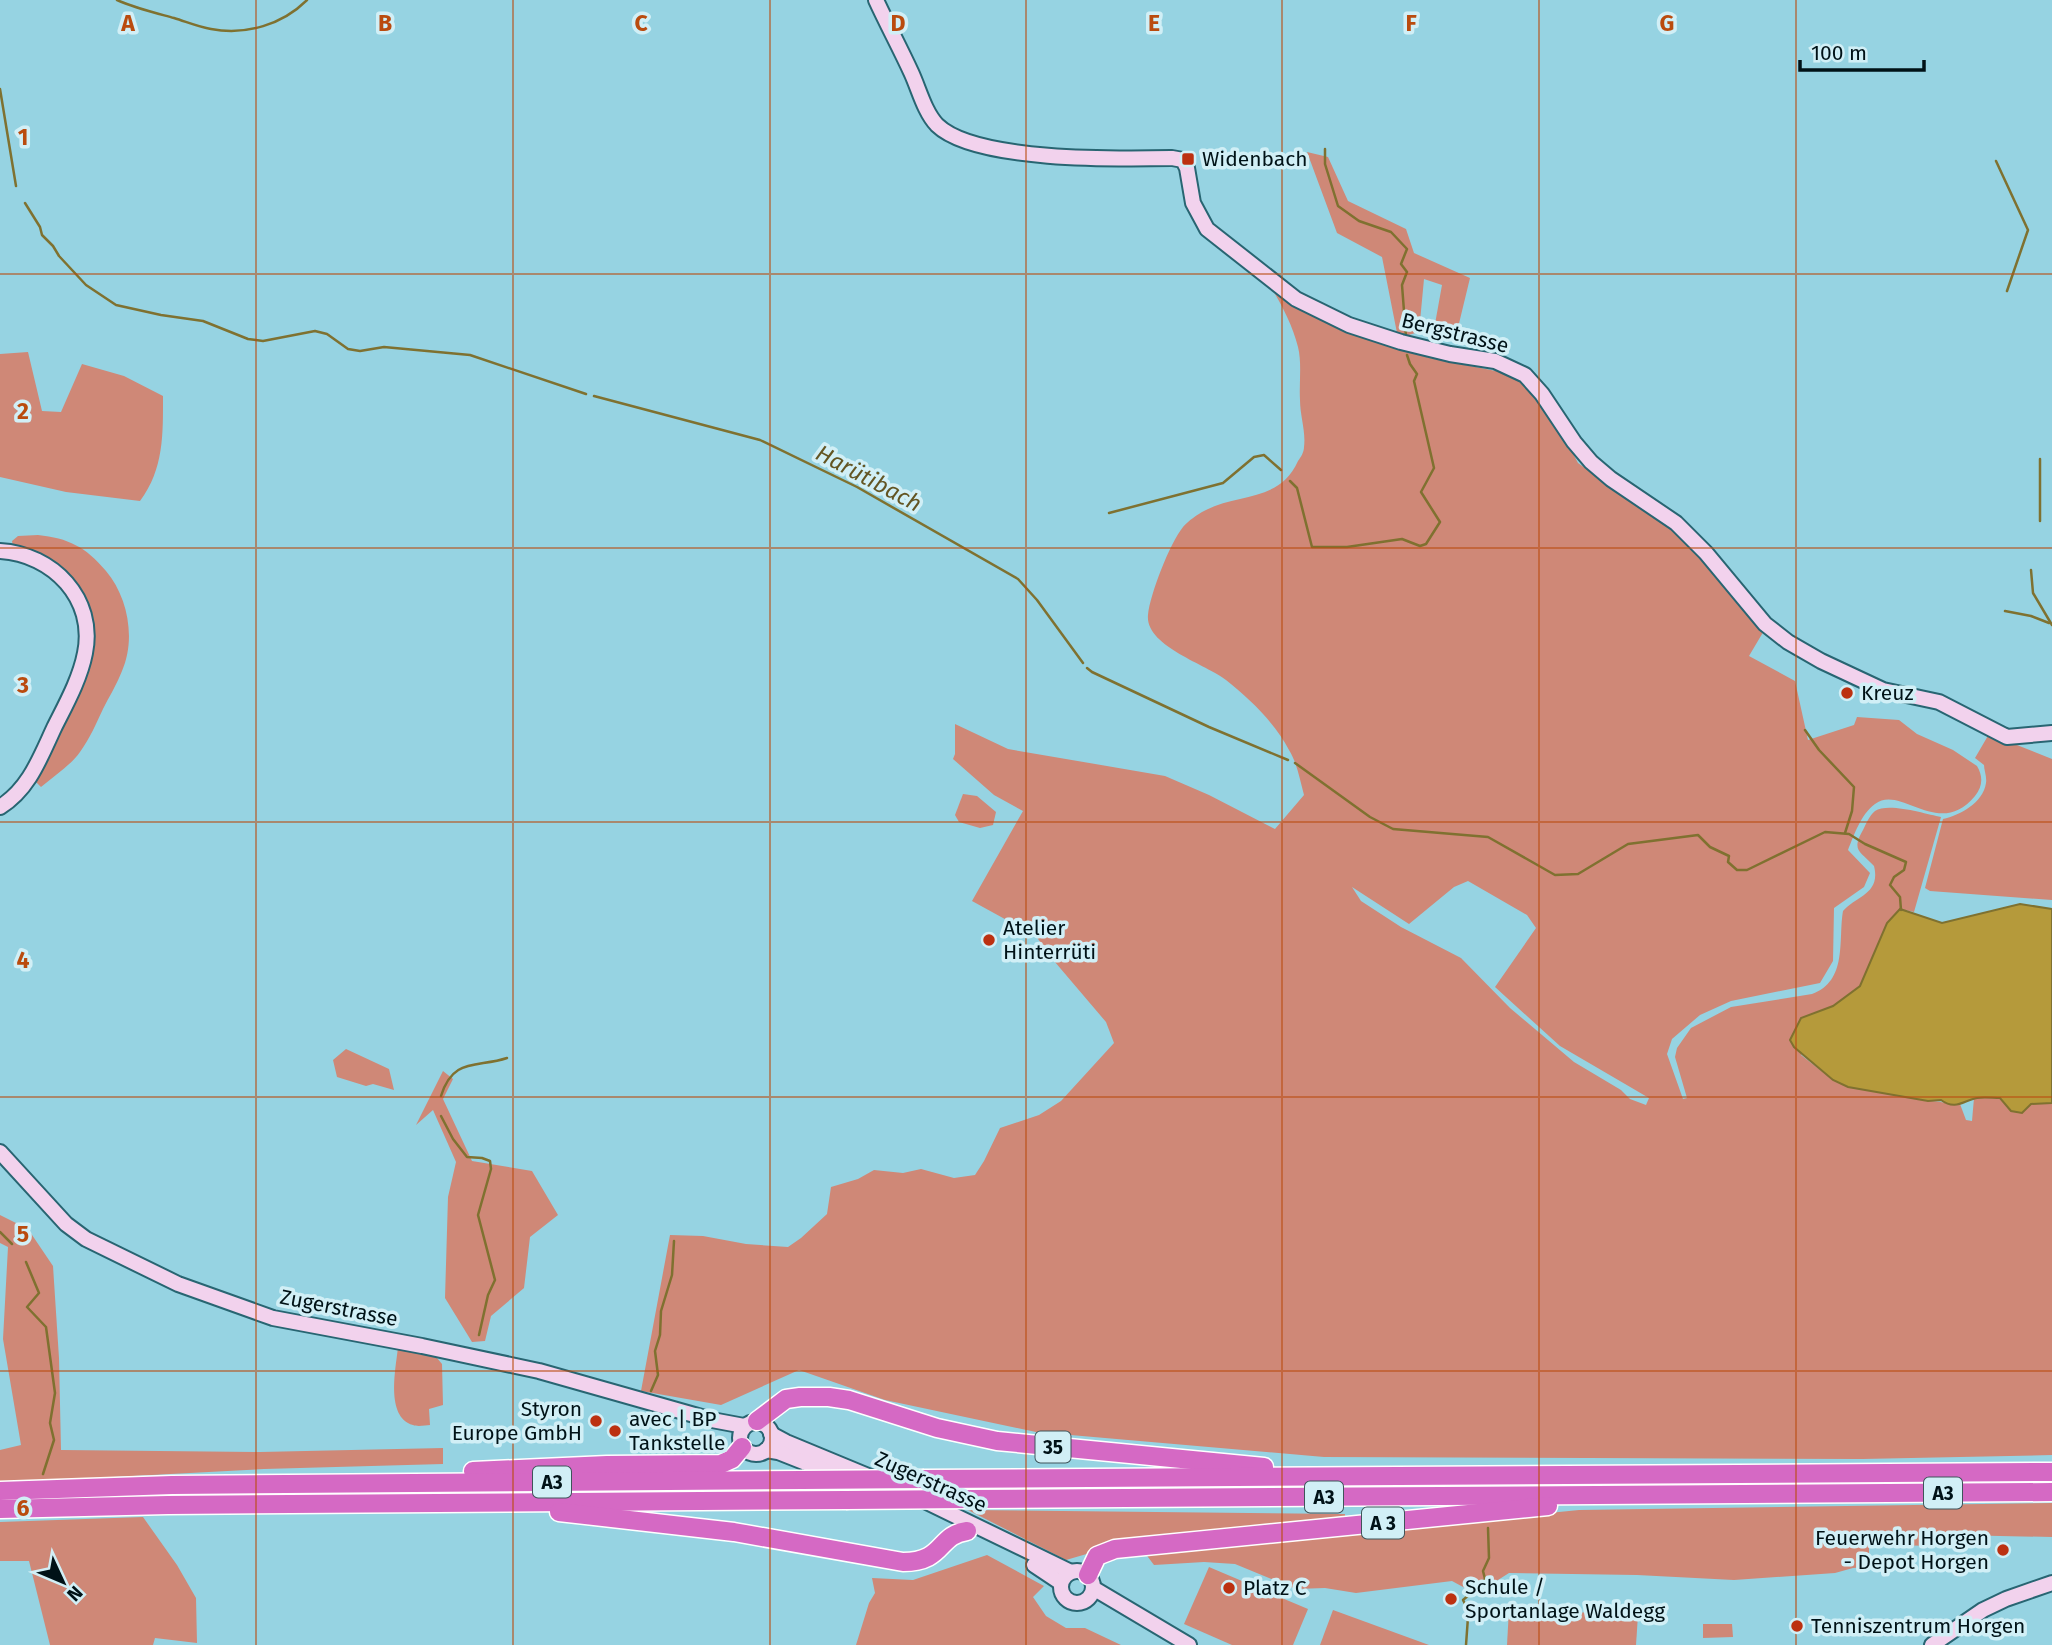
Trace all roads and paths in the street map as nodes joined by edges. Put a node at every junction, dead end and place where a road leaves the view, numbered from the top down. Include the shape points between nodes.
1 (876, 0) edge
2 (0, 551) edge
3 (2052, 733) edge
4 (0, 807) edge
5 (0, 1152) edge
6 (746, 1432) junction
7 (772, 1434) junction
8 (766, 1450) junction
9 (2052, 1472) edge
10 (1362, 1476) junction
11 (301, 1483) junction
12 (0, 1491) edge
13 (2052, 1492) edge
14 (1679, 1495) junction
15 (465, 1502) junction
16 (0, 1509) edge
17 (967, 1531) junction
18 (1080, 1583) junction
19 (2052, 1583) edge
20 (1173, 1645) edge
21 (1189, 1645) edge
22 (1932, 1645) edge

1 - 3 main road, Bergstrasse via 930,115 945,131 969,142 1045,155 1183,160 1193,203 1207,229 1296,299 1349,325 1401,342 1495,361 1525,375 1591,463 1676,523 1765,624 1788,642 1883,690 1939,702 2007,737
2 - 4 main road via 36,559 59,574 73,589 87,632 76,682 32,773 16,796
5 - 6 main road, Zugerstrasse via 66,1224 86,1239 178,1284 273,1318 539,1371 725,1421
6 - 7 main road, Zugerstrasse via 766,1425
6 - 8 main road, Zugerstrasse via 751,1453
6 - 10 highway, 35 via 786,1399 829,1397 997,1441
6 - 11 highway via 732,1459 721,1464 582,1465
7 - 8 main road
7 - 18 main road, Zugerstrasse via 902,1490
8 - 17 main road, Zugerstrasse via 835,1474
9 - 10 highway, A3
10 - 11 highway, A3, bridge
11 - 12 highway, A3
13 - 14 highway, A3
14 - 15 highway, A3, bridge
14 - 18 highway, A 3 via 1115,1549 1097,1556
15 - 16 highway, A3
15 - 17 highway via 690,1526 903,1562 930,1558 950,1536
17 - 18 main road, Zugerstrasse
18 - 20 main road, Zugerstrasse
18 - 21 main road, Zugerstrasse
19 - 22 main road via 1983,1610

